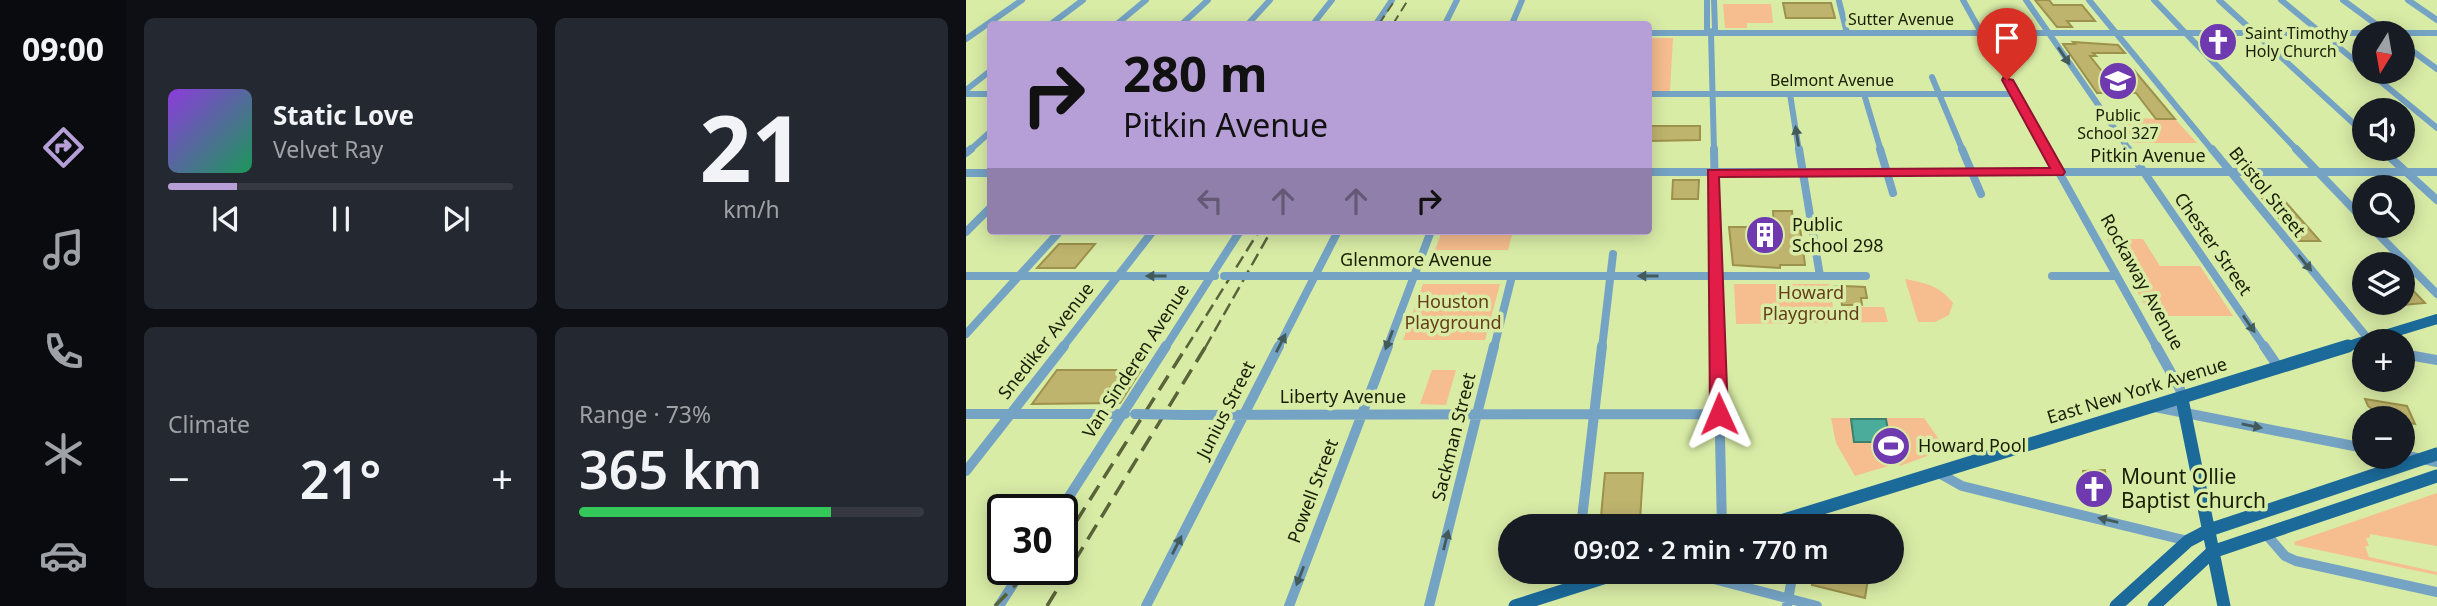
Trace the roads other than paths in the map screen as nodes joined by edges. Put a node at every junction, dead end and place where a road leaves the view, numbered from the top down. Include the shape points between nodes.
1 (1022, 0) edge
2 (1083, 0) edge
3 (1146, 0) edge
4 (1208, 0) edge
5 (1270, 0) edge
6 (1332, 0) edge
7 (1392, 0) edge
8 (1457, 0) edge
9 (1522, 0) edge
10 (1707, 0) edge
11 (1714, 0) edge
12 (1963, 0) edge
13 (2026, 0) edge
14 (2089, 0) edge
15 (2154, 0) edge
16 (2218, 0) edge
17 (2281, 0) edge
18 (2343, 0) edge
19 (2408, 0) edge
20 (1839, 1) edge
21 (2437, 20) edge
22 (990, 21) edge
23 (1055, 21) edge
24 (1120, 21) edge
25 (1185, 21) edge
26 (1251, 21) edge
27 (1315, 21) edge
28 (1378, 21) edge
29 (1446, 21) edge
30 (1513, 21) edge
31 (2372, 21) edge
32 (987, 23) edge
33 (1652, 33) edge
34 (1711, 33) junction
35 (1847, 33) junction
36 (2352, 33) edge
37 (2415, 33) edge
38 (2437, 33) edge
39 (987, 34) edge
40 (1982, 34) junction
41 (2049, 34) junction
42 (2116, 34) junction
43 (2186, 34) junction
44 (2255, 34) junction
45 (2322, 34) junction
46 (968, 36) edge
47 (2415, 53) edge
48 (2352, 58) edge
49 (2437, 69) edge
50 (987, 74) edge
51 (1932, 77) dead end
52 (2384, 84) edge
53 (966, 92) edge
54 (987, 94) edge
55 (1652, 94) edge
56 (1711, 94) junction
57 (1790, 94) junction
58 (1864, 94) junction
59 (1939, 94) junction
60 (2015, 94) junction
61 (2352, 123) edge
62 (2437, 128) edge
63 (987, 135) edge
64 (966, 153) edge
65 (2395, 161) edge
66 (1887, 172) junction
67 (1972, 172) junction
68 (2059, 172) junction
69 (2144, 172) junction
70 (2230, 172) junction
71 (2318, 172) junction
72 (2407, 172) junction
73 (2437, 172) edge
74 (966, 173) edge
75 (987, 173) edge
76 (1652, 173) edge
77 (1713, 173) junction
78 (1803, 173) junction
79 (1893, 193) dead end
80 (1981, 194) dead end
81 (2437, 200) edge
82 (2352, 207) edge
83 (987, 211) edge
84 (966, 232) edge
85 (1056, 235) edge
86 (1150, 235) edge
87 (1238, 235) edge
88 (1336, 235) edge
89 (1429, 235) edge
90 (2382, 238) edge
91 (1613, 254) dead end
92 (1118, 275) junction
93 (966, 276) edge
94 (1019, 276) junction
95 (1212, 276) junction
96 (1315, 276) junction
97 (1414, 276) junction
98 (1512, 276) junction
99 (1611, 276) junction
100 (1716, 276) junction
101 (1820, 276) junction
102 (1866, 276) dead end
103 (2052, 276) dead end
104 (2116, 276) junction
105 (2437, 294) edge
106 (2437, 319) edge
107 (2357, 329) edge
108 (2405, 329) edge
109 (966, 334) edge
110 (2352, 346) edge
111 (2415, 356) edge
112 (2437, 360) edge
113 (2279, 368) junction
114 (2182, 398) junction
115 (2155, 407) junction
116 (2185, 413) junction
117 (966, 414) edge
118 (1011, 414) junction
119 (1122, 414) junction
120 (1244, 414) junction
121 (1361, 414) junction
122 (1478, 414) junction
123 (1595, 414) junction
124 (1719, 414) junction
125 (2352, 446) edge
126 (2437, 454) edge
127 (2415, 458) edge
128 (2422, 459) junction
129 (2437, 462) edge
130 (966, 471) edge
131 (1935, 471) junction
132 (2437, 475) edge
133 (1071, 494) edge
134 (1804, 512) joint
135 (1583, 514) edge
136 (1722, 514) edge
137 (1798, 514) edge
138 (2208, 530) junction
139 (2265, 533) junction
140 (2188, 541) junction
141 (2212, 552) junction
142 (1564, 584) edge
143 (1727, 584) edge
144 (1791, 584) edge
145 (1013, 585) edge
146 (2437, 592) edge
147 (1788, 602) edge
148 (999, 606) edge
149 (1146, 606) edge
150 (1289, 606) edge
151 (1429, 606) edge
152 (1515, 606) edge
153 (1817, 606) edge
154 (2116, 606) edge
155 (2154, 606) edge
156 (2224, 606) edge

1 - 22 street
2 - 23 street
3 - 24 street
4 - 25 street
5 - 26 street
6 - 27 street
7 - 28 street
8 - 29 street
9 - 30 street
10 - 34 street
11 - 34 street via 1715,29
12 - 40 street, Rockaway Avenue
13 - 41 street, Chester Street
14 - 42 street, Bristol Street
15 - 43 street
16 - 44 street
17 - 45 street
18 - 31 street
19 - 21 street
20 - 35 street
32 - 46 street
33 - 34 street, Sutter Avenue
34 - 35 street, Sutter Avenue
34 - 56 street
35 - 40 street, Sutter Avenue
36 - 45 street, Sutter Avenue
37 - 38 street
39 - 46 street
40 - 41 street, Sutter Avenue
40 - 60 street, Rockaway Avenue
41 - 42 street, Sutter Avenue
41 -> 69 street, Chester Street
42 - 43 street, Sutter Avenue
42 - 70 street, Bristol Street
43 - 44 street, Sutter Avenue
43 - 71 street
44 - 45 street, Sutter Avenue
44 - 61 street
45 - 48 street
47 - 49 street
50 - 53 street
51 - 59 street
52 - 62 street
53 - 54 street
55 - 56 street, Belmont Avenue
56 - 57 street, Belmont Avenue
56 - 77 street
57 - 58 street, Belmont Avenue
78 -> 57 street
58 - 59 street, Belmont Avenue
58 - 66 street
59 - 60 street, Belmont Avenue
59 - 67 street
60 - 68 street, Rockaway Avenue
63 - 64 street
65 - 72 street
66 - 67 street, Pitkin Avenue
66 - 78 street, Pitkin Avenue
66 - 79 street
67 - 68 street, Pitkin Avenue
67 - 80 street
68 - 69 street, Pitkin Avenue
68 - 104 street, Rockaway Avenue
69 - 70 street, Pitkin Avenue
69 -> 113 street, Chester Street
70 - 71 street, Pitkin Avenue
70 -> 107 street, Bristol Street
71 - 72 street, Pitkin Avenue
71 - 82 street
72 - 73 street, Pitkin Avenue
72 - 81 street
74 - 75 street
76 - 77 street, Pitkin Avenue
77 - 78 street, Pitkin Avenue
77 - 100 street
78 - 101 street
83 - 84 street
85 - 94 street
86 - 92 street, Snediker Avenue
87 - 95 street, Van Sinderen Avenue
88 - 96 street, Junius Street
89 - 97 street, Powell Street
90 - 105 street
91 - 99 street
92 - 94 street, Glenmore Avenue
95 -> 92 street, Glenmore Avenue
92 - 118 street, Snediker Avenue
93 - 94 street, Glenmore Avenue
94 - 109 street
95 - 96 street, Glenmore Avenue, bridge
95 - 119 street, Van Sinderen Avenue
96 - 97 street, Glenmore Avenue
120 -> 96 street, Junius Street
97 - 98 street, Glenmore Avenue
97 -> 121 street, Powell Street
98 - 99 street, Glenmore Avenue
98 - 122 street, Sackman Street
100 -> 99 street, Glenmore Avenue
99 - 123 street
100 - 101 street, Glenmore Avenue
100 - 124 street
101 - 102 street, Glenmore Avenue
103 - 104 street
104 - 114 street, Rockaway Avenue
106 - 108 main road, East New York Avenue
110 - 113 main road, East New York Avenue
111 - 112 street
113 - 114 main road, East New York Avenue
114 - 115 main road, East New York Avenue
114 - 116 main road, Rockaway Avenue
115 - 116 street
115 - 131 main road, East New York Avenue
116 -> 125 street
116 - 138 main road, Rockaway Avenue
117 - 118 street, Liberty Avenue
118 - 119 street, Liberty Avenue
118 - 130 street, Snediker Avenue
119 - 120 street, Liberty Avenue, bridge
119 - 133 street, Van Sinderen Avenue
120 - 121 street, Liberty Avenue
149 -> 120 street, Junius Street
121 - 122 street, Liberty Avenue
121 -> 150 street, Powell Street
122 - 123 street, Liberty Avenue
151 -> 122 street, Sackman Street
123 - 124 street, Liberty Avenue
123 - 135 street
124 - 136 street
126 - 128 main road
127 - 128 street
128 - 129 street
128 - 138 main road
131 - 134 main road, East New York Avenue
140 -> 131 street via 1962,486
132 - 139 main road
134 - 137 main road, East New York Avenue
138 - 140 main road
138 - 141 main road, Rockaway Avenue
139 - 141 main road
139 - 146 street via 2285,556 2296,561
140 - 154 main road
141 - 155 main road
141 - 156 main road, Rockaway Avenue
142 - 152 main road
143 - 147 street
144 - 147 street
145 - 148 street
147 - 153 street

